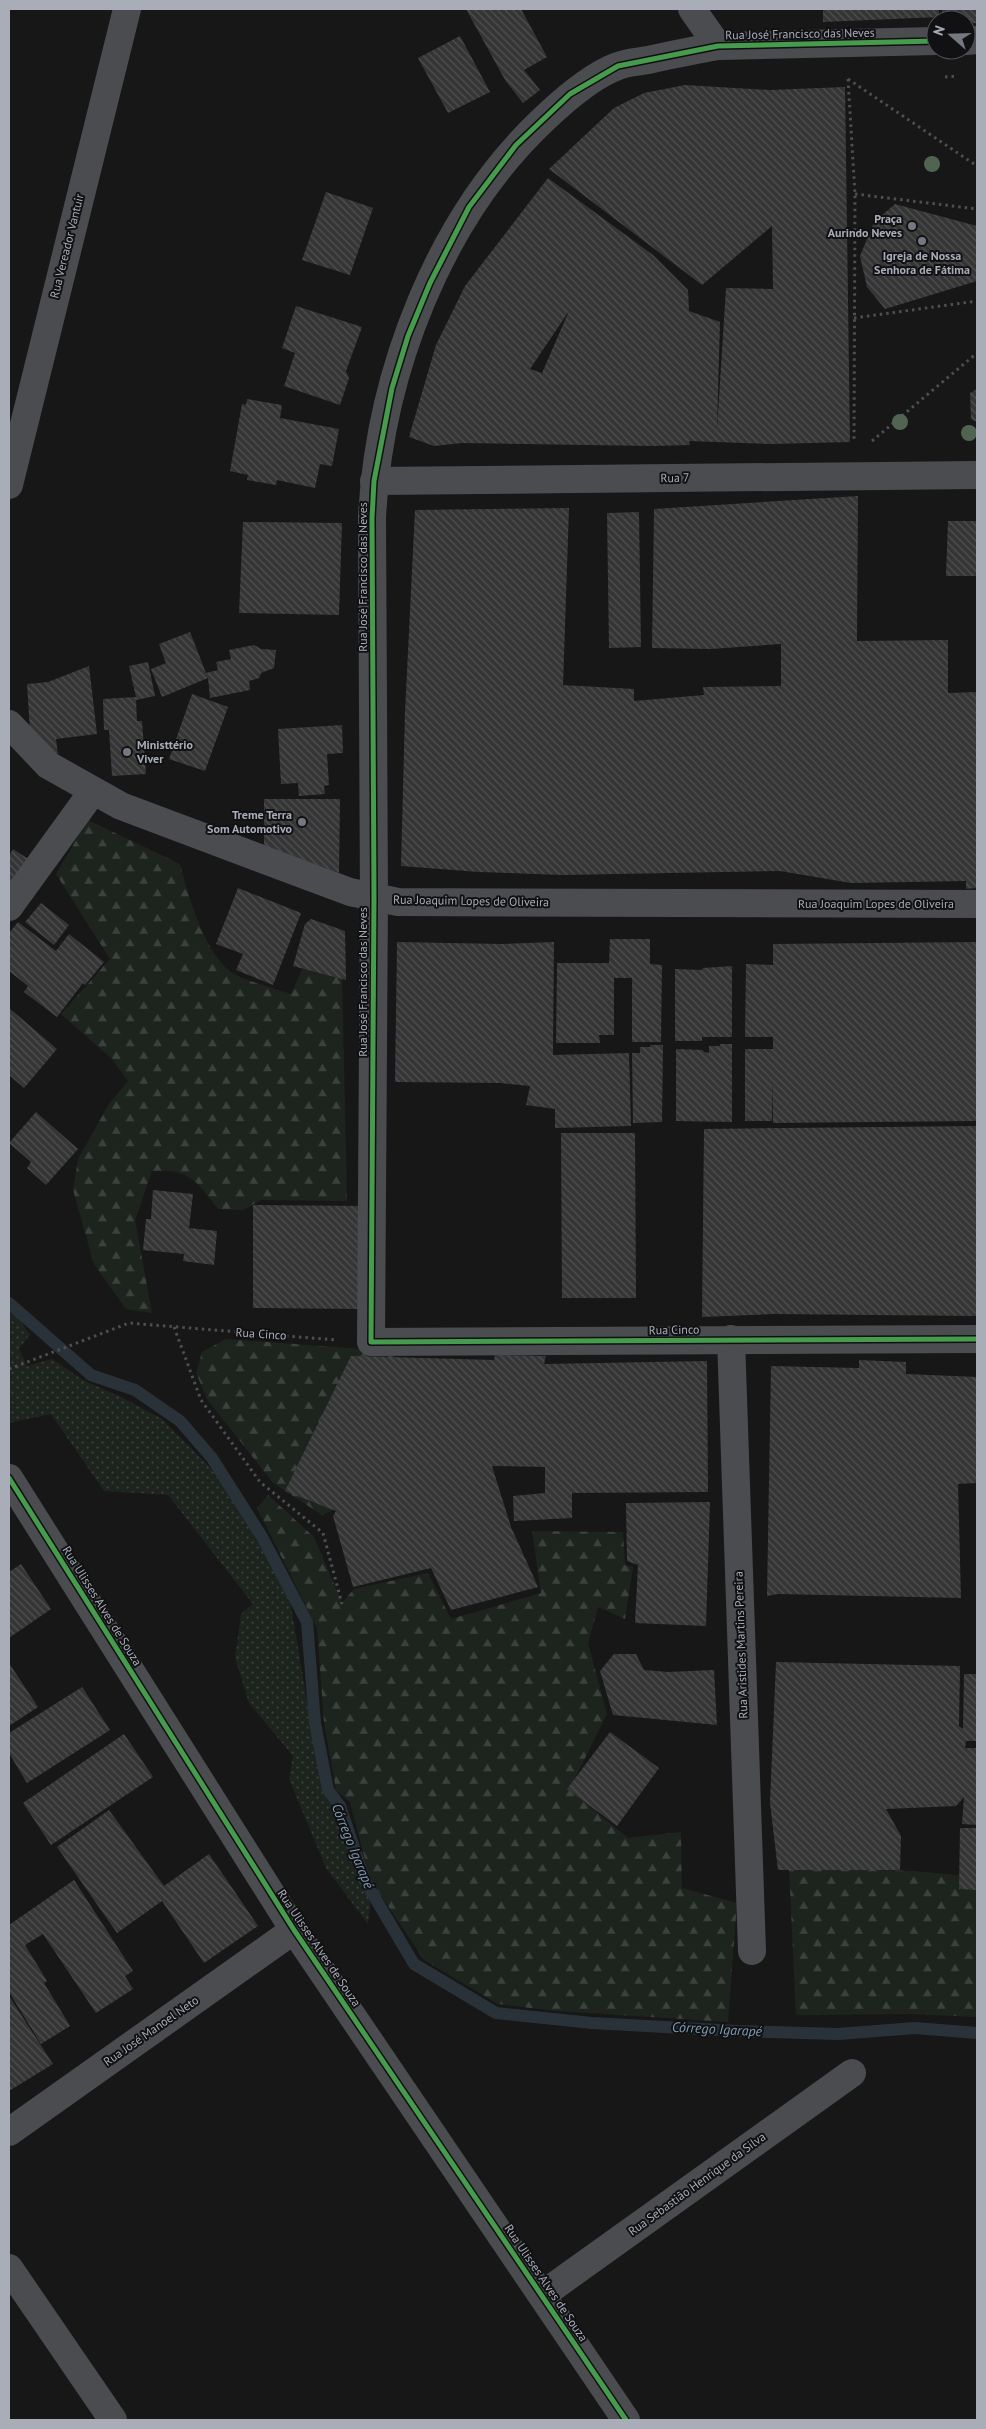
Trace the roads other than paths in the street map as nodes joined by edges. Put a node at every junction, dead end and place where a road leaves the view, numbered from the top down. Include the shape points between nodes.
1 (126, 9) edge
2 (692, 9) edge
3 (926, 41) edge
4 (718, 46) junction
5 (977, 475) edge
6 (374, 482) junction
7 (9, 485) edge
8 (9, 724) edge
9 (93, 791) junction
10 (374, 898) junction
11 (977, 904) edge
12 (9, 907) edge
13 (731, 1339) junction
14 (977, 1339) edge
15 (372, 1342) joint
16 (9, 1478) edge
17 (294, 1930) junction
18 (752, 1951) dead end
19 (852, 2073) dead end
20 (9, 2132) edge
21 (9, 2268) edge
22 (542, 2296) junction
23 (113, 2420) edge
24 (626, 2420) edge

1 - 7 street, Rua Vereador Vantuir
2 - 4 street
3 - 4 street, Rua José Francisco das Neves
4 - 6 street, Rua José Francisco das Neves via 618,66 570,94 516,145 469,208 430,283 408,336 392,388
5 - 6 street, Rua 7
6 - 10 street, Rua José Francisco das Neves
8 - 9 street, Rua Joaquim Lopes de Oliveira via 48,765
9 - 10 street, Rua Joaquim Lopes de Oliveira via 121,806 350,892
9 - 12 street
10 - 11 street, Rua Joaquim Lopes de Oliveira via 408,902
10 - 15 street, Rua José Francisco das Neves
13 - 14 street, Rua Cinco
13 - 15 street, Rua Cinco
13 - 18 street, Rua Aristides Martins Pereira
16 - 17 street, Rua Ulisses Alves de Souza
17 - 20 street, Rua José Manoel Neto
17 - 22 street, Rua Ulisses Alves de Souza
19 - 22 street, Rua Sebastião Henrique da Silva
21 - 23 street
22 - 24 street, Rua Ulisses Alves de Souza

